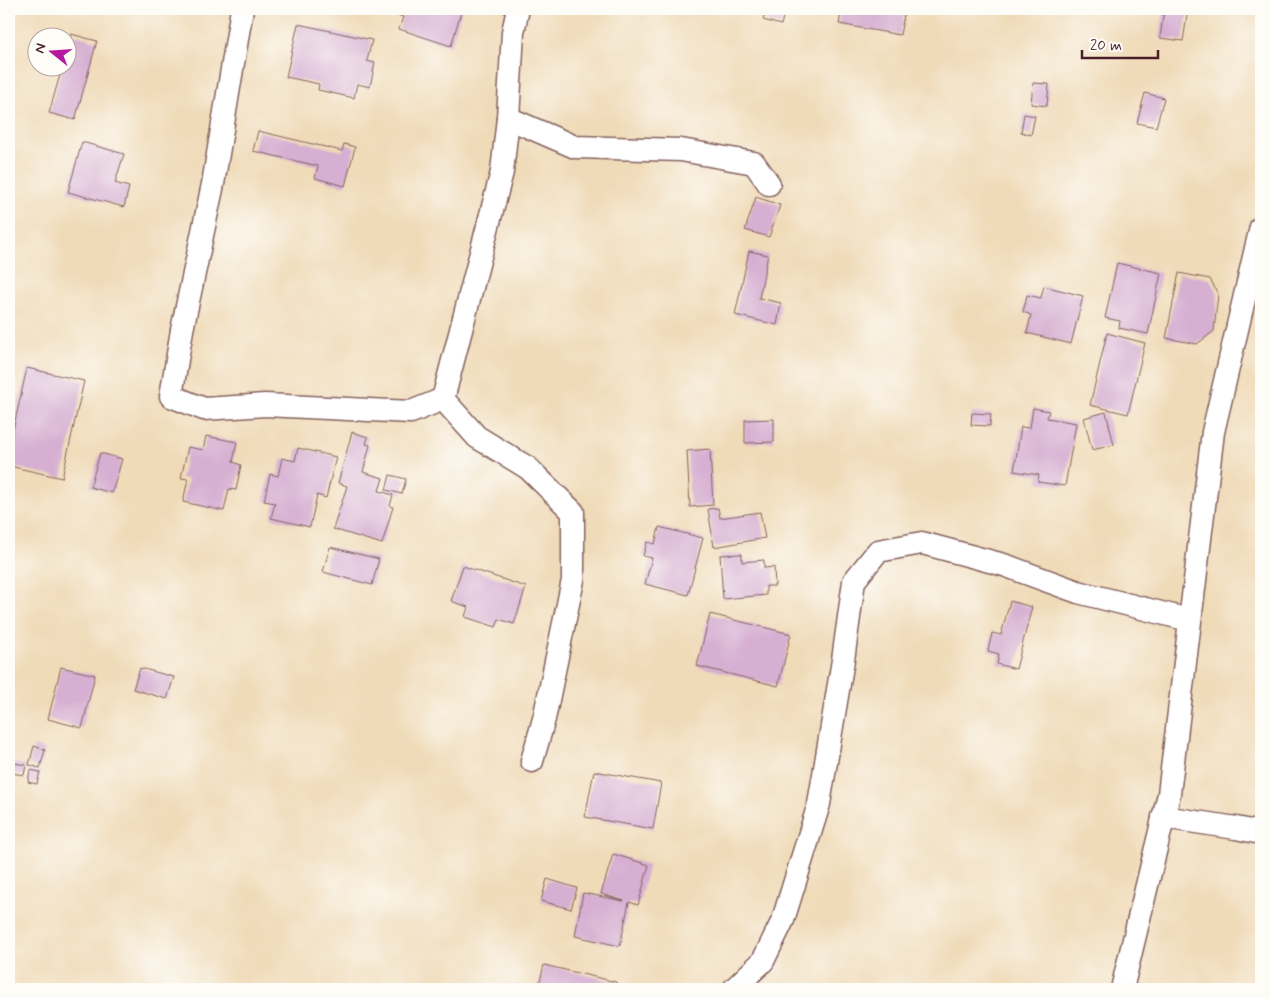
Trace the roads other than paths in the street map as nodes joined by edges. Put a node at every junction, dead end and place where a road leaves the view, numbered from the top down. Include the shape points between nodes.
1 (242, 9) edge
2 (518, 9) edge
3 (508, 118) junction
4 (769, 184) dead end
5 (1261, 227) edge
6 (443, 399) junction
7 (1189, 620) junction
8 (532, 761) dead end
9 (1163, 817) junction
10 (1261, 833) edge
11 (734, 989) edge
12 (1122, 989) edge

1 - 6 street via 213,184 171,396 204,409 265,405 410,412
2 - 3 street via 513,32
3 - 4 street via 574,147 681,150 754,163
3 - 6 street via 502,172
5 - 7 street via 1212,432
6 - 8 street via 477,437 528,468 573,512 573,580
7 - 9 street via 1169,794
7 - 11 street via 1078,592 1004,565 922,543 878,551 854,580 819,804 783,920 763,961
9 - 10 street
9 - 12 street

